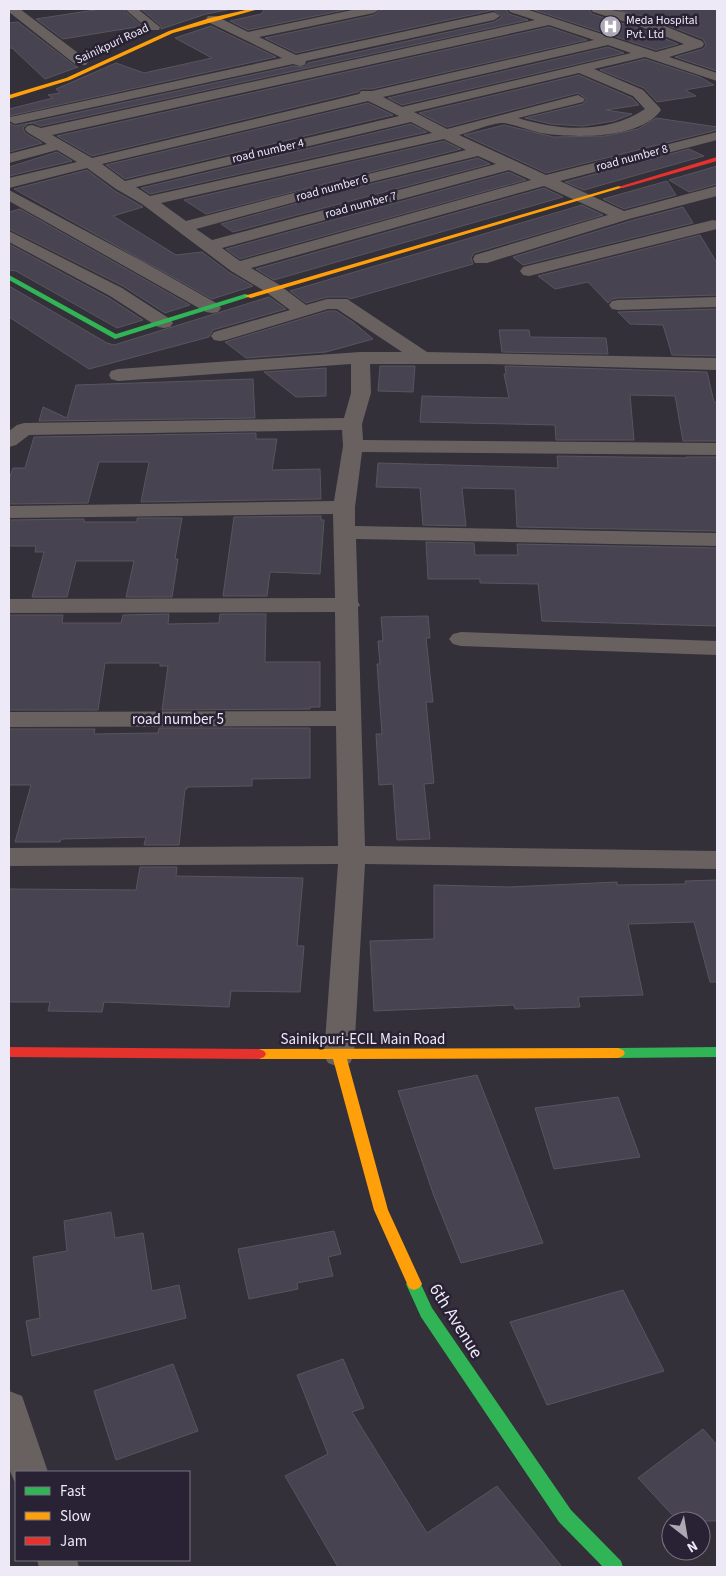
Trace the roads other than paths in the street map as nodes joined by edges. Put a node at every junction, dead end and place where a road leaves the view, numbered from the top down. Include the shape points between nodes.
1 (13, 9) edge
2 (131, 9) edge
3 (256, 9) edge
4 (374, 9) edge
5 (597, 9) edge
6 (517, 10) edge
7 (217, 14) edge
8 (548, 21) junction
9 (31, 23) junction
10 (16, 26) dead end
11 (154, 27) junction
12 (246, 36) junction
13 (608, 41) junction
14 (286, 43) dead end
15 (268, 47) junction
16 (112, 54) junction
17 (651, 54) junction
18 (294, 60) junction
19 (82, 62) junction
20 (581, 69) junction
21 (322, 72) junction
22 (717, 77) edge
23 (9, 85) edge
24 (9, 97) edge
25 (578, 99) dead end
26 (378, 100) junction
27 (408, 114) junction
28 (12, 118) edge
29 (502, 118) junction
30 (38, 133) junction
31 (446, 134) junction
32 (717, 136) edge
33 (60, 145) junction
34 (480, 151) junction
35 (9, 158) edge
36 (717, 159) edge
37 (512, 164) junction
38 (95, 166) junction
39 (548, 180) junction
40 (9, 184) edge
41 (122, 186) junction
42 (717, 191) edge
43 (9, 195) edge
44 (582, 197) junction
45 (148, 201) junction
46 (623, 216) junction
47 (184, 227) junction
48 (716, 228) edge
49 (9, 236) edge
50 (210, 246) junction
51 (481, 259) dead end
52 (238, 267) junction
53 (529, 270) dead end
54 (9, 277) edge
55 (272, 288) junction
56 (717, 302) edge
57 (618, 305) dead end
58 (212, 308) junction
59 (303, 311) junction
60 (164, 322) junction
61 (220, 336) dead end
62 (360, 358) junction
63 (423, 358) junction
64 (717, 364) edge
65 (118, 375) dead end
66 (353, 435) junction
67 (9, 441) edge
68 (717, 449) edge
69 (344, 507) junction
70 (9, 512) edge
71 (345, 532) junction
72 (717, 540) edge
73 (9, 606) edge
74 (348, 606) junction
75 (461, 639) dead end
76 (717, 648) edge
77 (348, 718) junction
78 (9, 720) edge
79 (352, 855) junction
80 (9, 856) edge
81 (717, 860) edge
82 (9, 1052) edge
83 (717, 1052) edge
84 (339, 1055) junction
85 (9, 1408) edge
86 (29, 1471) edge
87 (615, 1567) edge

1 - 9 street
2 - 11 street
3 - 7 street, Sainikpuri Road
4 - 12 street
5 - 17 street, road number 4 via 704,43
6 - 8 street
6 - 18 street
7 - 11 street, Sainikpuri Road
7 - 12 street
7 - 16 street, Sainikpuri Road via 129,52
8 - 13 street
8 - 21 street
9 - 10 street
9 - 19 street
11 - 16 street, Sainikpuri Road
12 - 15 street
13 - 17 street
13 - 26 street
14 - 15 street
15 - 18 street
16 - 19 street, Sainikpuri Road via 94,56
16 - 24 street, Sainikpuri Road via 68,79
17 - 20 street, road number 4
17 - 22 street
18 - 21 street
18 - 28 street
19 - 23 street, Sainikpuri Road
20 - 27 street, road number 4
20 - 29 street via 638,93 654,110 641,120 617,128 575,133 530,128
21 - 26 street
21 - 30 street
25 - 29 street
26 - 27 street
26 - 38 street
27 - 31 street
27 - 41 street, road number 4
28 - 30 street
29 - 31 street
30 - 33 street
31 - 34 street
31 - 45 street
32 - 39 street, road number 8
33 - 35 street
33 - 38 street
34 - 37 street
34 - 47 street, road number 6
36 - 44 street
37 - 39 street
37 - 50 street, road number 7
38 - 40 street
38 - 41 street
39 - 44 street
39 - 52 street, road number 8
41 - 45 street
42 - 46 street
43 - 58 street
44 - 46 street
44 - 55 street
45 - 47 street
46 - 51 street
47 - 50 street
48 - 53 street
49 - 60 street via 116,292
50 - 52 street
52 - 55 street
54 - 60 street via 115,337
55 - 58 street
55 - 59 street
56 - 57 street
58 - 60 street
59 - 61 street
59 - 63 street via 341,303
62 - 63 street
62 - 65 street
62 - 66 street via 361,393
63 - 64 street
66 - 67 street via 24,429
66 - 68 street via 416,448
66 - 69 street
69 - 70 street
69 - 71 street
71 - 72 street
71 - 74 street
73 - 74 street
74 - 77 street
75 - 76 street
77 - 78 street, road number 5
77 - 79 street
79 - 80 street
79 - 81 street
79 - 84 street
82 - 84 street, Sainikpuri-ECIL Main Road
83 - 84 street, Sainikpuri-ECIL Main Road
84 - 87 street, 6th Avenue via 381,1210 426,1312 565,1516
85 - 86 street

